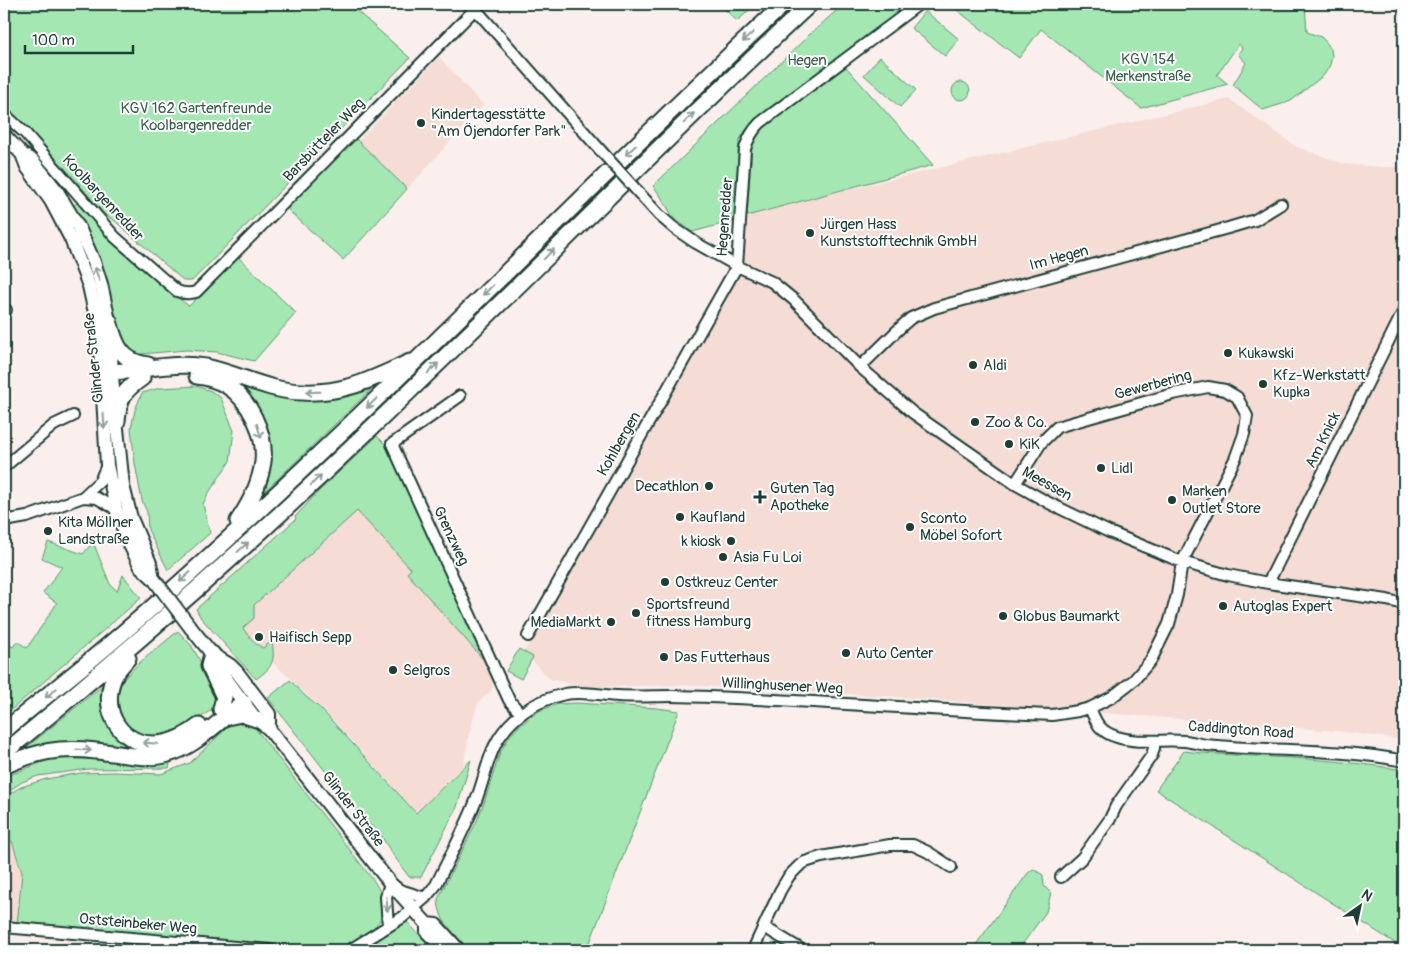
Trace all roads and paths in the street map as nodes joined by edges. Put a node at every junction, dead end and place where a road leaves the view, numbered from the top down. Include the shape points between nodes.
1 (784, 4) edge
2 (810, 4) edge
3 (919, 4) edge
4 (475, 5) edge
5 (4, 114) edge
6 (4, 136) edge
7 (22, 154) junction
8 (1281, 204) dead end
9 (737, 266) junction
10 (187, 294) joint
11 (1404, 310) edge
12 (109, 321) junction
13 (420, 357) junction
14 (157, 366) junction
15 (860, 367) junction
16 (109, 376) junction
17 (142, 378) junction
18 (460, 396) dead end
19 (73, 416) dead end
20 (117, 421) junction
21 (107, 465) junction
22 (4, 467) edge
23 (1015, 484) junction
24 (94, 487) junction
25 (118, 487) junction
26 (83, 498) junction
27 (97, 498) junction
28 (116, 509) junction
29 (4, 522) edge
30 (221, 545) junction
31 (1182, 562) junction
32 (153, 578) junction
33 (1268, 584) junction
34 (1404, 604) edge
35 (155, 626) junction
36 (528, 636) dead end
37 (212, 654) junction
38 (247, 696) junction
39 (1090, 708) junction
40 (222, 714) junction
41 (521, 714) junction
42 (256, 718) junction
43 (269, 728) junction
44 (4, 731) edge
45 (1154, 741) junction
46 (4, 753) edge
47 (1404, 761) edge
48 (4, 766) edge
49 (951, 866) dead end
50 (1061, 877) dead end
51 (390, 882) junction
52 (425, 898) junction
53 (413, 909) junction
54 (427, 924) junction
55 (388, 926) junction
56 (4, 927) edge
57 (764, 927) junction
58 (270, 950) edge
59 (350, 950) edge
60 (445, 950) edge
61 (457, 950) edge
62 (753, 950) edge
63 (802, 950) edge

1 -> 13 highway
35 -> 2 highway via 305,490
3 - 9 street, Hegenredder via 760,123 747,139
4 - 9 street, Hegenredder, bridge via 659,215 674,228
4 - 10 street, Barsbütteler Weg via 196,292
5 - 10 street, Koolbargenredder via 115,237 177,291
6 - 7 main road, Glinder Straße
12 -> 7 main road, Glinder Straße via 94,262 79,228 42,171 33,160
7 - 16 main road, Glinder Straße via 71,239 89,286
8 - 15 street, Im Hegen via 1255,220 934,308 911,318
9 - 15 street, Meessen via 772,282 794,300
9 - 36 street, Kohlbergen
11 - 33 street, Am Knick
12 - 14 highway via 124,356 137,364
12 - 16 main road, Glinder Straße
13 -> 14 highway via 366,382 315,392 278,389 206,367
13 -> 30 highway
14 - 16 highway
15 - 23 street, Meessen via 913,414
16 - 17 highway
16 - 20 main road, Glinder Straße
16 -> 21 main road, Glinder Straße
17 - 20 highway via 120,399
17 -> 30 highway via 180,375 209,378 233,390 251,412 262,446 263,460 257,488
18 - 41 street, Grenzweg via 392,444 509,700
19 - 22 street via 54,425
20 - 25 main road, Glinder Straße
21 - 24 street
21 - 25 main road, Glinder Straße
23 - 31 street, Meessen via 1078,518
23 - 31 street, Gewerbering via 1041,443 1057,427 1208,386 1225,390 1237,397 1246,416 1244,434 1235,459
24 - 25 street
24 - 26 street
25 - 27 street
25 - 28 main road, Glinder Straße
25 - 32 main road, Glinder Straße
26 - 27 street
26 - 29 street
27 - 28 street
28 - 32 main road, Glinder Straße via 141,567
30 -> 44 highway
31 - 33 street, Meessen
31 - 39 street, Willinghusener Weg via 1170,624 1152,660 1128,685
32 - 37 main road, Glinder Straße, bridge
33 - 34 street, Meessen
40 -> 35 highway via 188,734 164,743 140,742 117,726 110,708 110,689 114,678
35 - 46 highway
37 - 38 main road, Glinder Straße via 222,673
37 - 40 highway via 209,666 224,697
38 - 40 highway
38 - 42 main road, Glinder Straße
38 - 43 main road, Glinder Straße via 269,714
39 - 41 street, Willinghusener Weg via 1052,715 578,693 552,697
39 - 45 street, Caddington Road via 1103,731 1124,739
40 - 42 highway
48 -> 40 highway via 36,753 62,750 160,756 188,746
41 - 52 street, Willinghusener Weg via 493,747 469,819 436,885
42 - 43 main road, Glinder Straße
43 - 51 main road, Glinder Straße
45 - 47 street, Caddington Road via 1346,752
45 - 50 street via 1152,755 1110,819 1082,858
49 - 57 street via 913,844 812,859 789,876
51 - 52 street via 400,890
51 - 53 main road, Glinder Straße
51 -> 55 street via 386,897
52 - 53 street, Willinghusener Weg
53 - 54 main road, Glinder Straße
53 - 55 street
54 - 60 main road via 427,932
54 - 61 main road via 436,925
55 - 59 street
56 - 58 street, Oststeinbeker Weg
57 - 62 street
57 - 63 street

